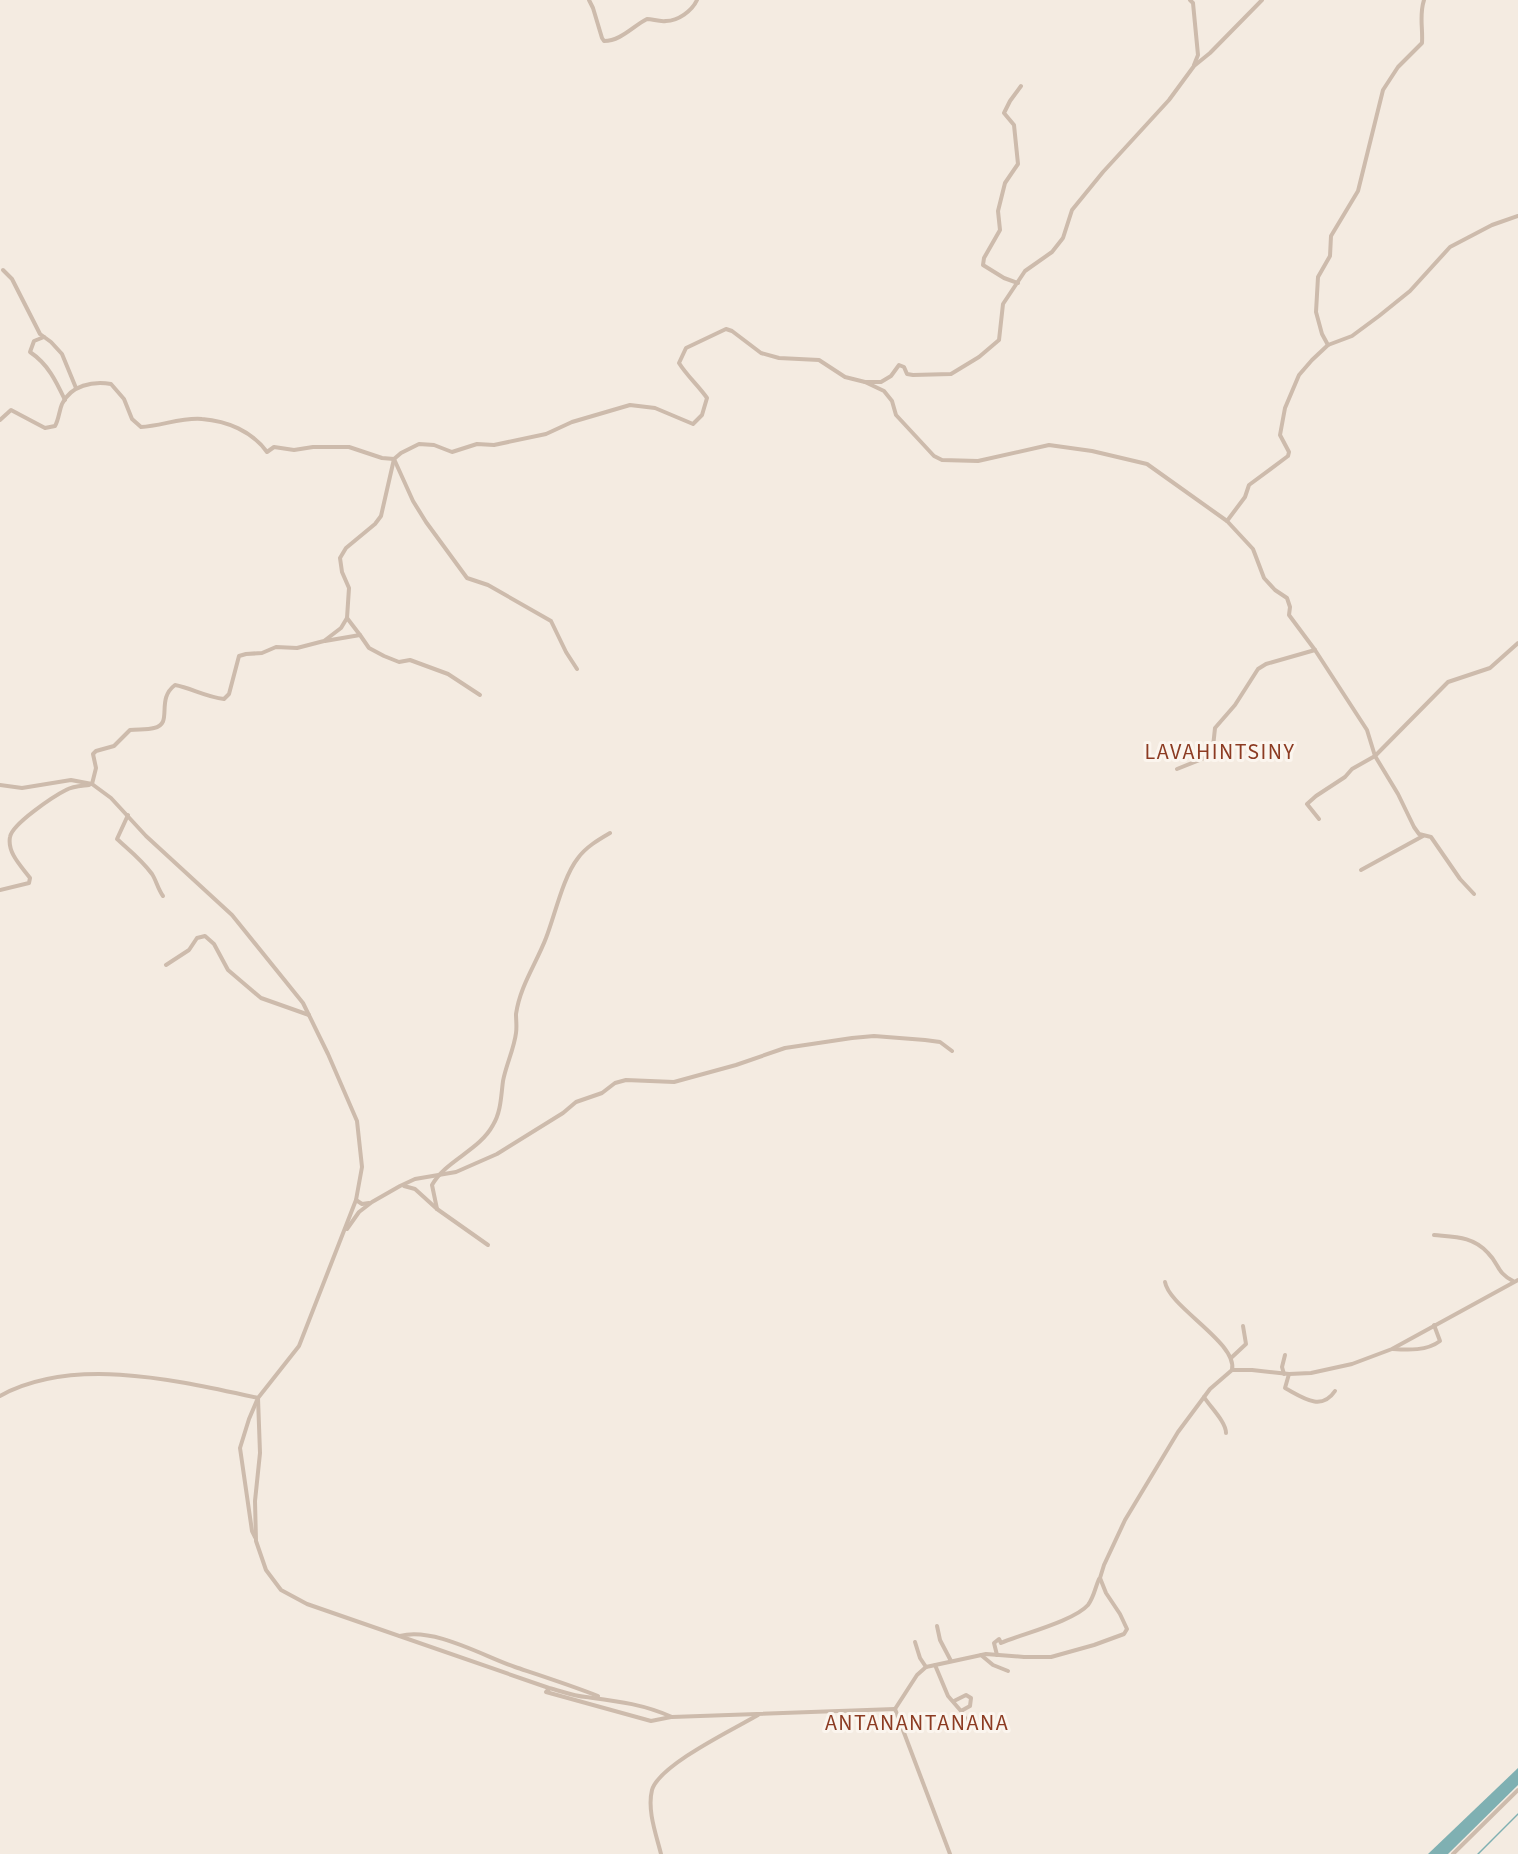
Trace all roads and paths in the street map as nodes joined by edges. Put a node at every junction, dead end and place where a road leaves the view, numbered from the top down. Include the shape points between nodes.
1 (589, 0) edge
2 (697, 0) edge
3 (1190, 0) edge
4 (1262, 0) edge
5 (1424, 0) edge
6 (1194, 66) junction
7 (1021, 86) dead end
8 (1518, 216) edge
9 (3, 270) dead end
10 (1018, 283) junction
11 (44, 337) junction
12 (1328, 345) junction
13 (865, 382) junction
14 (76, 388) junction
15 (65, 400) junction
16 (0, 420) edge
17 (394, 459) junction
18 (1227, 521) junction
19 (347, 618) junction
20 (360, 635) junction
21 (324, 641) junction
22 (1518, 643) edge
23 (1315, 650) junction
24 (578, 669) dead end
25 (480, 695) dead end
26 (1375, 756) junction
27 (1177, 769) dead end
28 (92, 784) junction
29 (0, 785) edge
30 (128, 815) junction
31 (1319, 819) dead end
32 (610, 833) dead end
33 (1424, 836) junction
34 (1361, 870) dead end
35 (0, 890) edge
36 (1474, 894) dead end
37 (163, 896) dead end
38 (166, 965) dead end
39 (309, 1016) junction
40 (952, 1051) dead end
41 (438, 1175) junction
42 (400, 1186) junction
43 (356, 1200) junction
44 (372, 1202) junction
45 (437, 1209) junction
46 (344, 1234) junction
47 (1434, 1235) dead end
48 (488, 1245) dead end
49 (1516, 1281) edge
50 (1165, 1282) dead end
51 (1434, 1325) junction
52 (1243, 1326) dead end
53 (1392, 1349) junction
54 (1285, 1355) dead end
55 (1231, 1359) junction
56 (1232, 1370) junction
57 (1286, 1374) junction
58 (1335, 1390) dead end
59 (0, 1396) edge
60 (1204, 1397) junction
61 (258, 1398) junction
62 (1226, 1433) dead end
63 (256, 1541) junction
64 (1100, 1578) junction
65 (938, 1626) dead end
66 (400, 1636) junction
67 (915, 1642) dead end
68 (981, 1654) junction
69 (997, 1655) junction
70 (951, 1661) junction
71 (935, 1665) junction
72 (926, 1667) junction
73 (1008, 1671) dead end
74 (549, 1688) junction
75 (602, 1697) junction
76 (954, 1701) junction
77 (895, 1709) junction
78 (962, 1711) junction
79 (758, 1715) junction
80 (672, 1717) junction
81 (974, 1725) dead end
82 (1518, 1790) edge
83 (661, 1854) edge
84 (950, 1854) edge
85 (1453, 1854) edge

1 - 2 street via 604,41 625,34 647,19 667,22 677,18 690,11
3 - 6 street via 1198,55
4 - 6 street
5 - 12 street via 1420,12 1422,43 1398,67 1383,90 1358,191 1336,225 1330,256 1318,277 1316,312
6 - 10 street via 1072,210 1063,238 1052,252 1025,271
7 - 10 street via 1004,113 1014,125 1018,164 1005,183 998,211 1000,230 982,265
8 - 12 street via 1450,247 1410,291 1379,316 1352,336
9 - 11 street
10 - 13 street via 1001,309 999,340 979,357 951,374 907,374 899,365 881,382
11 - 14 street via 62,354
11 - 15 street via 34,341 30,352 52,374
12 - 18 street via 1299,375 1285,408 1280,435 1289,452 1287,456 1249,485
13 - 17 street via 845,377 819,360 760,353 726,329 686,348 679,363 707,398 702,415 693,424 655,408 630,405 546,434 494,445 477,444 452,452 419,444
13 - 18 street via 884,391 896,415 942,460 978,461 1049,445 1092,451 1147,464
14 - 15 street
14 - 17 street via 100,382 111,384 141,427 201,419 230,424 259,441 267,452 274,447 349,447
15 - 16 street via 55,426 45,428 11,410
17 - 19 street via 381,516 340,558 349,588
17 - 24 street via 413,501 467,578 488,585 551,621
18 - 23 street via 1253,549 1264,578 1287,598 1289,615
19 - 20 street
19 - 21 street
20 - 21 street
20 - 25 street via 369,648 384,656 399,662 410,660 448,675
21 - 28 street via 239,656 229,694 224,699 175,685 166,694 163,724 130,730 114,746 93,754 96,768
22 - 26 street via 1490,668 1448,682
23 - 26 street via 1367,730
23 - 27 street via 1258,669 1215,728 1213,747 1207,757
26 - 31 street via 1307,804
26 - 33 street via 1414,827
28 - 29 street via 71,780 22,788
28 - 30 street
28 - 35 street via 67,789 16,826 10,837 14,856 30,878 29,883
30 - 37 street via 117,839 133,851
30 - 39 street via 232,915 303,1003
32 - 41 street via 584,850 569,872 522,993 501,1104 493,1126
33 - 34 street
33 - 36 street via 1431,837
38 - 39 street via 189,950 197,938 205,936 228,970 261,998
39 - 43 street via 357,1121 362,1167
40 - 41 street via 940,1042 925,1040 852,1038 784,1048 674,1082 622,1081 576,1102 496,1154 456,1172
41 - 42 street
41 - 45 street via 432,1185
42 - 44 street
42 - 45 street via 416,1189
43 - 44 street
43 - 46 street
44 - 46 street via 359,1212
45 - 48 street
46 - 61 street via 299,1346
47 - 49 street via 1473,1240 1489,1253 1502,1275
49 - 51 street
50 - 55 street
51 - 53 street
51 - 53 street via 1440,1341 1434,1346
52 - 55 street via 1246,1344
53 - 57 street via 1352,1364
54 - 57 street via 1282,1367
55 - 56 street
56 - 57 street
56 - 60 street
57 - 58 street via 1285,1388 1307,1401 1322,1401
59 - 61 street via 19,1385 70,1376 117,1375 187,1383
60 - 62 street via 1225,1424
60 - 64 street via 1125,1520
61 - 63 street
61 - 63 street via 240,1448
63 - 66 street via 266,1570 280,1590 307,1604
64 - 69 street via 1087,1606 1073,1616 1001,1643 999,1639 994,1643
64 - 69 street via 1127,1629 1124,1634 1051,1657
65 - 70 street
66 - 74 street
66 - 75 street via 411,1633 460,1645
67 - 72 street
68 - 69 street
68 - 70 street
68 - 73 street
70 - 71 street
71 - 72 street
71 - 76 street
72 - 77 street
74 - 75 street
74 - 80 street via 546,1692 651,1721
75 - 80 street
76 - 78 street
76 - 78 street via 966,1695 971,1698 970,1706
77 - 79 street
77 - 84 street
78 - 81 street
79 - 80 street
79 - 83 street via 680,1760 657,1780 651,1793 651,1807
82 - 85 street

